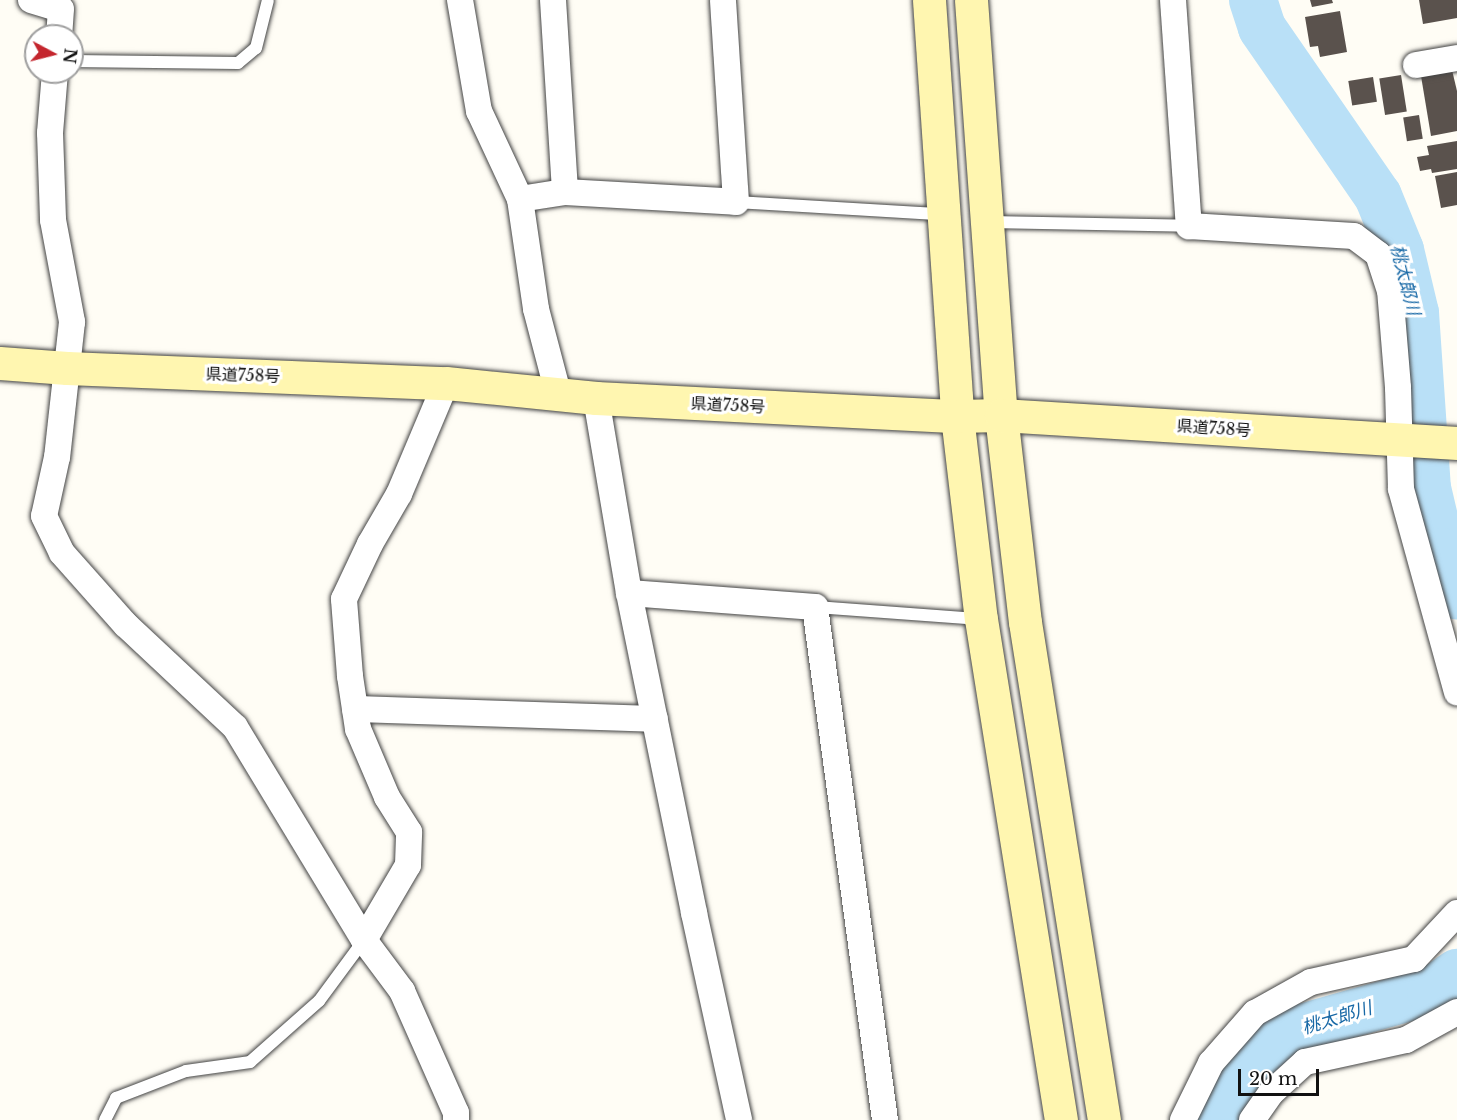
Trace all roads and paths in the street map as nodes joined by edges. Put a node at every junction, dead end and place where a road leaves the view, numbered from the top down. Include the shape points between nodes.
1 (31, 0) edge
2 (268, 0) edge
3 (460, 0) edge
4 (553, 0) edge
5 (723, 0) edge
6 (929, 0) edge
7 (971, 0) edge
8 (1173, 0) edge
9 (64, 4) edge
10 (61, 24) edge
11 (1457, 58) edge
12 (84, 61) edge
13 (1416, 65) dead end
14 (54, 84) edge
15 (565, 192) junction
16 (520, 199) junction
17 (736, 202) junction
18 (942, 214) junction
19 (987, 222) junction
20 (1189, 226) junction
21 (0, 363) edge
22 (67, 368) junction
23 (446, 383) junction
24 (558, 393) junction
25 (596, 398) junction
26 (1001, 415) junction
27 (957, 416) junction
28 (1398, 439) junction
29 (1457, 443) edge
30 (629, 593) junction
31 (815, 607) junction
32 (981, 619) junction
33 (1457, 692) edge
34 (355, 709) junction
35 (655, 720) junction
36 (1457, 913) edge
37 (364, 940) junction
38 (1457, 1012) edge
39 (105, 1120) edge
40 (456, 1120) edge
41 (739, 1120) edge
42 (885, 1120) edge
43 (1061, 1120) edge
44 (1104, 1120) edge
45 (1183, 1120) edge
46 (1252, 1120) edge

1 - 9 street
2 - 12 lane via 256,48 238,63
3 - 16 street via 479,111
4 - 15 street
5 - 17 street
6 - 18 street
7 - 19 street
8 - 20 street
9 - 10 street
11 - 13 street
14 - 22 street via 50,133 53,209 72,322
15 - 16 street
15 - 17 street
16 - 24 street via 536,309
17 - 18 lane
18 - 27 street
19 - 20 lane
19 - 26 street
20 - 28 street via 1354,236 1378,254 1390,290
21 - 22 street, 県道758号
22 - 23 street, 県道758号
22 - 37 street via 57,457 44,516 62,553 126,625 235,727
23 - 24 street, 県道758号
23 - 34 street via 399,494 344,599
24 - 25 street, 県道758号
25 - 27 street, 県道758号
25 - 30 street
26 - 27 street, 県道758号
26 - 28 street, 県道758号
26 - 44 street via 1025,622
27 - 32 street
28 - 29 street, 県道758号
28 - 33 street via 1401,489
30 - 31 street
30 - 35 street
31 - 32 lane
31 - 42 street
32 - 43 street
34 - 35 street
34 - 37 street via 358,729 387,797 409,832 408,865
35 - 41 street
36 - 45 street via 1414,959 1311,982 1255,1013 1210,1063
37 - 39 lane via 319,1001 250,1062 186,1071 116,1098
37 - 40 street via 402,991
38 - 46 street via 1406,1040 1305,1062 1271,1093

